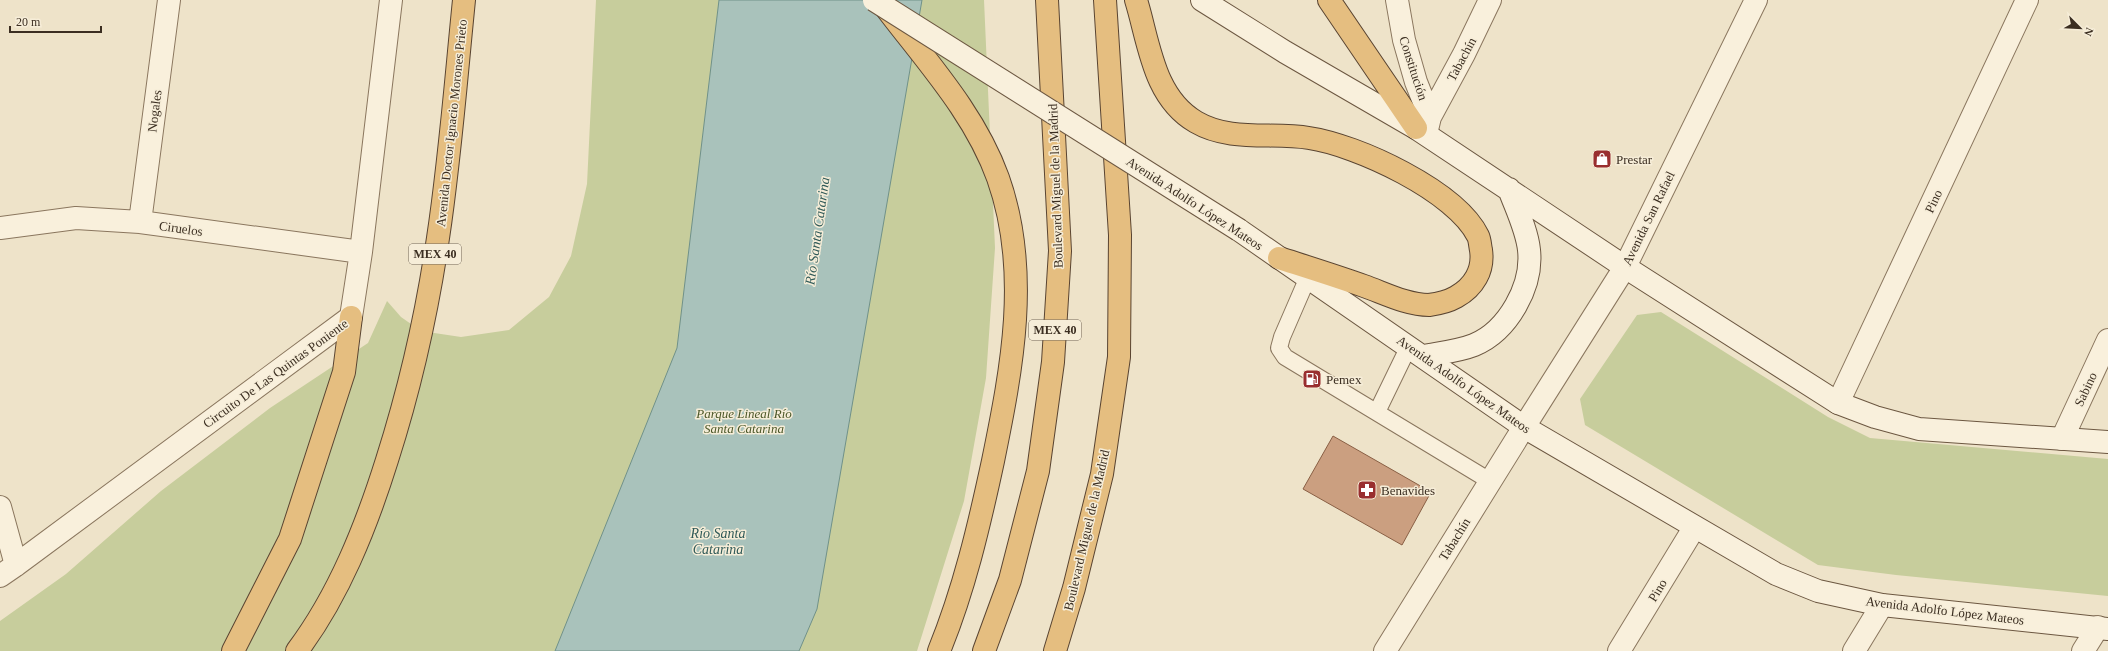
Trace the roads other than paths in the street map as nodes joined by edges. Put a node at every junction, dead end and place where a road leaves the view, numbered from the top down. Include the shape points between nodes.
1 (169, 0) edge
2 (391, 0) edge
3 (464, 0) edge
4 (1047, 0) edge
5 (1105, 0) edge
6 (1136, 0) edge
7 (1202, 0) edge
8 (1329, 0) edge
9 (1397, 0) edge
10 (1490, 0) edge
11 (1756, 0) edge
12 (2027, 0) edge
13 (880, 4) edge
14 (1424, 126) junction
15 (1510, 189) junction
16 (140, 222) junction
17 (0, 228) edge
18 (361, 252) junction
19 (1279, 258) junction
20 (1625, 266) junction
21 (1308, 278) junction
22 (351, 318) junction
23 (2108, 340) edge
24 (1416, 351) junction
25 (1838, 403) junction
26 (1376, 412) junction
27 (1524, 427) junction
28 (2062, 439) junction
29 (2108, 442) edge
30 (1490, 481) junction
31 (0, 507) edge
32 (1694, 528) junction
33 (8, 571) edge
34 (1882, 605) junction
35 (2103, 628) edge
36 (233, 651) edge
37 (297, 651) edge
38 (939, 651) edge
39 (984, 651) edge
40 (1055, 651) edge
41 (1385, 651) edge
42 (1619, 651) edge
43 (1854, 651) edge
44 (2084, 651) edge

1 - 16 street, Nogales
2 - 18 street, Circuito De Las Quintas Poniente
3 - 37 highway, Avenida Doctor Ignacio Morones Prieto / MEX 40 via 438,238 420,337 402,411 374,502 352,554 323,611
4 - 39 highway, Boulevard Miguel de la Madrid / MEX 40 via 1060,251 1053,362 1038,471 1010,580
5 - 40 highway, Boulevard Miguel de la Madrid via 1120,235 1119,357 1102,474 1074,588
6 - 19 highway via 1158,78 1173,100 1196,122 1212,128 1253,136 1309,138 1352,150 1393,168 1443,197 1465,217 1479,237 1482,259 1476,281 1466,292 1451,300 1429,305 1405,301
7 - 14 street via 1285,52
8 - 14 highway
9 - 14 street, Constitución
10 - 14 street, Tabachín via 1464,54
11 - 20 street, Avenida San Rafael
12 - 25 street, Pino
13 - 19 street, Avenida Adolfo López Mateos, bridge via 1239,230
13 - 38 highway via 970,119 998,177 1014,235 1015,302 1010,378 978,531 957,604
14 - 15 street
15 - 20 street
15 - 24 street via 1529,250 1528,276 1516,305 1497,331 1474,345
16 - 17 street, Ciruelos via 76,218
16 - 18 street, Ciruelos
18 - 22 street, Circuito De Las Quintas Poniente
19 - 21 street, Avenida Adolfo López Mateos
20 - 25 street
20 - 27 street, Avenida San Rafael
21 - 24 street, Avenida Adolfo López Mateos
21 - 26 lane via 1279,348 1285,357
22 - 33 street, Circuito De Las Quintas Poniente
22 - 36 highway via 344,372 290,539
23 - 28 street, Sabino
24 - 26 lane
24 - 27 street, Avenida Adolfo López Mateos
25 - 28 street via 1875,417 1919,429
26 - 30 lane
27 - 30 street, Tabachín
27 - 32 street, Avenida Adolfo López Mateos
28 - 29 street
30 - 41 street, Tabachín
31 - 33 street
32 - 34 street, Avenida Adolfo López Mateos via 1776,574 1818,591
32 - 42 street, Pino
34 - 35 street, Avenida Adolfo López Mateos
34 - 43 street
35 - 44 street

